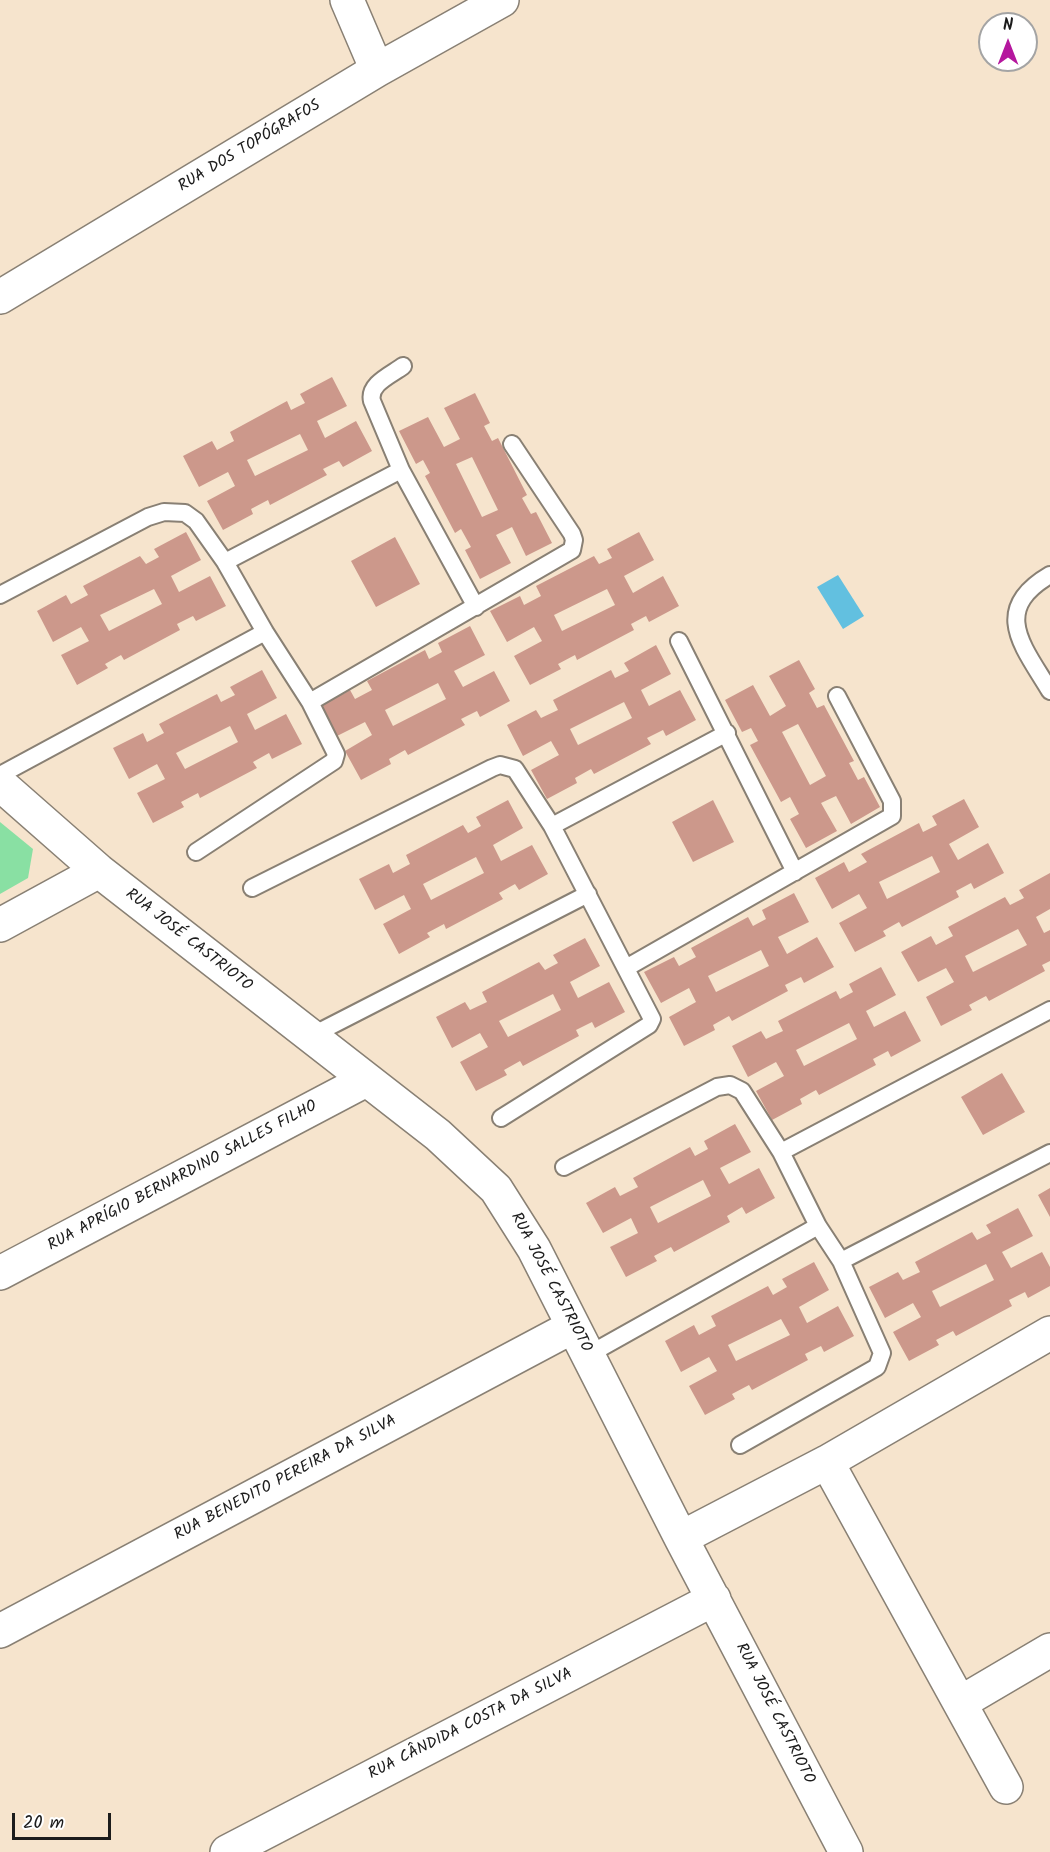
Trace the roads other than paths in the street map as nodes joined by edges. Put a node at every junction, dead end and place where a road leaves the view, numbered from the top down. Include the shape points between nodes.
1 (347, 0) edge
2 (501, 0) edge
3 (377, 70) junction
4 (0, 297) edge
5 (403, 366) dead end
6 (512, 444) dead end
7 (401, 470) junction
8 (225, 562) junction
9 (1050, 575) edge
10 (0, 596) edge
11 (476, 607) junction
12 (265, 632) junction
13 (679, 640) dead end
14 (1050, 691) edge
15 (837, 696) dead end
16 (310, 702) junction
17 (727, 733) junction
18 (0, 775) edge
19 (0, 784) edge
20 (552, 826) junction
21 (196, 852) dead end
22 (99, 871) junction
23 (795, 872) junction
24 (252, 888) dead end
25 (588, 894) junction
26 (0, 925) edge
27 (626, 968) junction
28 (1050, 1010) edge
29 (309, 1037) junction
30 (366, 1080) junction
31 (501, 1118) dead end
32 (781, 1152) junction
33 (1050, 1153) edge
34 (564, 1167) dead end
35 (818, 1226) junction
36 (841, 1261) junction
37 (0, 1273) edge
38 (572, 1327) junction
39 (1050, 1333) edge
40 (588, 1355) junction
41 (740, 1445) dead end
42 (827, 1462) junction
43 (681, 1538) junction
44 (714, 1599) junction
45 (0, 1631) edge
46 (1050, 1650) edge
47 (960, 1703) junction
48 (1006, 1787) dead end
49 (227, 1852) edge
50 (846, 1852) edge

1 - 3 street
2 - 3 street, RUA DOS TOPÓGRAFOS
3 - 4 street, RUA DOS TOPÓGRAFOS
5 - 7 lane via 374,386 371,395
6 - 11 lane via 572,534 574,546
7 - 8 lane
7 - 11 lane
8 - 10 lane via 196,521 185,513 164,512
8 - 12 lane
9 - 14 lane via 1027,592 1016,611 1015,624 1019,639
11 - 16 lane
12 - 16 lane
12 - 18 lane
13 - 17 lane
15 - 23 lane via 892,801 893,812 887,821
16 - 21 lane via 334,747 334,760
17 - 20 lane
17 - 23 lane
19 - 22 street, RUA JOSÉ CASTRIOTO
20 - 24 lane via 521,775 500,765
20 - 25 lane
22 - 26 street
22 - 29 street, RUA JOSÉ CASTRIOTO
23 - 27 lane
25 - 27 lane
25 - 29 lane
27 - 31 lane via 651,1014 649,1024
28 - 32 lane
29 - 30 street, RUA JOSÉ CASTRIOTO
30 - 37 street, RUA APRÍGIO BERNARDINO SALLES FILHO
30 - 38 street, RUA JOSÉ CASTRIOTO via 438,1135 496,1189 534,1249
32 - 34 lane via 742,1091 730,1085 717,1087
32 - 35 lane
33 - 36 lane
35 - 36 lane
35 - 40 lane
36 - 41 lane via 879,1341 881,1360 877,1367
38 - 40 street, RUA JOSÉ CASTRIOTO
38 - 45 street, RUA BENEDITO PEREIRA DA SILVA
39 - 42 street
40 - 43 street, RUA JOSÉ CASTRIOTO
42 - 43 street
42 - 47 street
43 - 44 street, RUA JOSÉ CASTRIOTO
44 - 49 street, RUA CÂNDIDA COSTA DA SILVA
44 - 50 street, RUA JOSÉ CASTRIOTO
46 - 47 street
47 - 48 street

